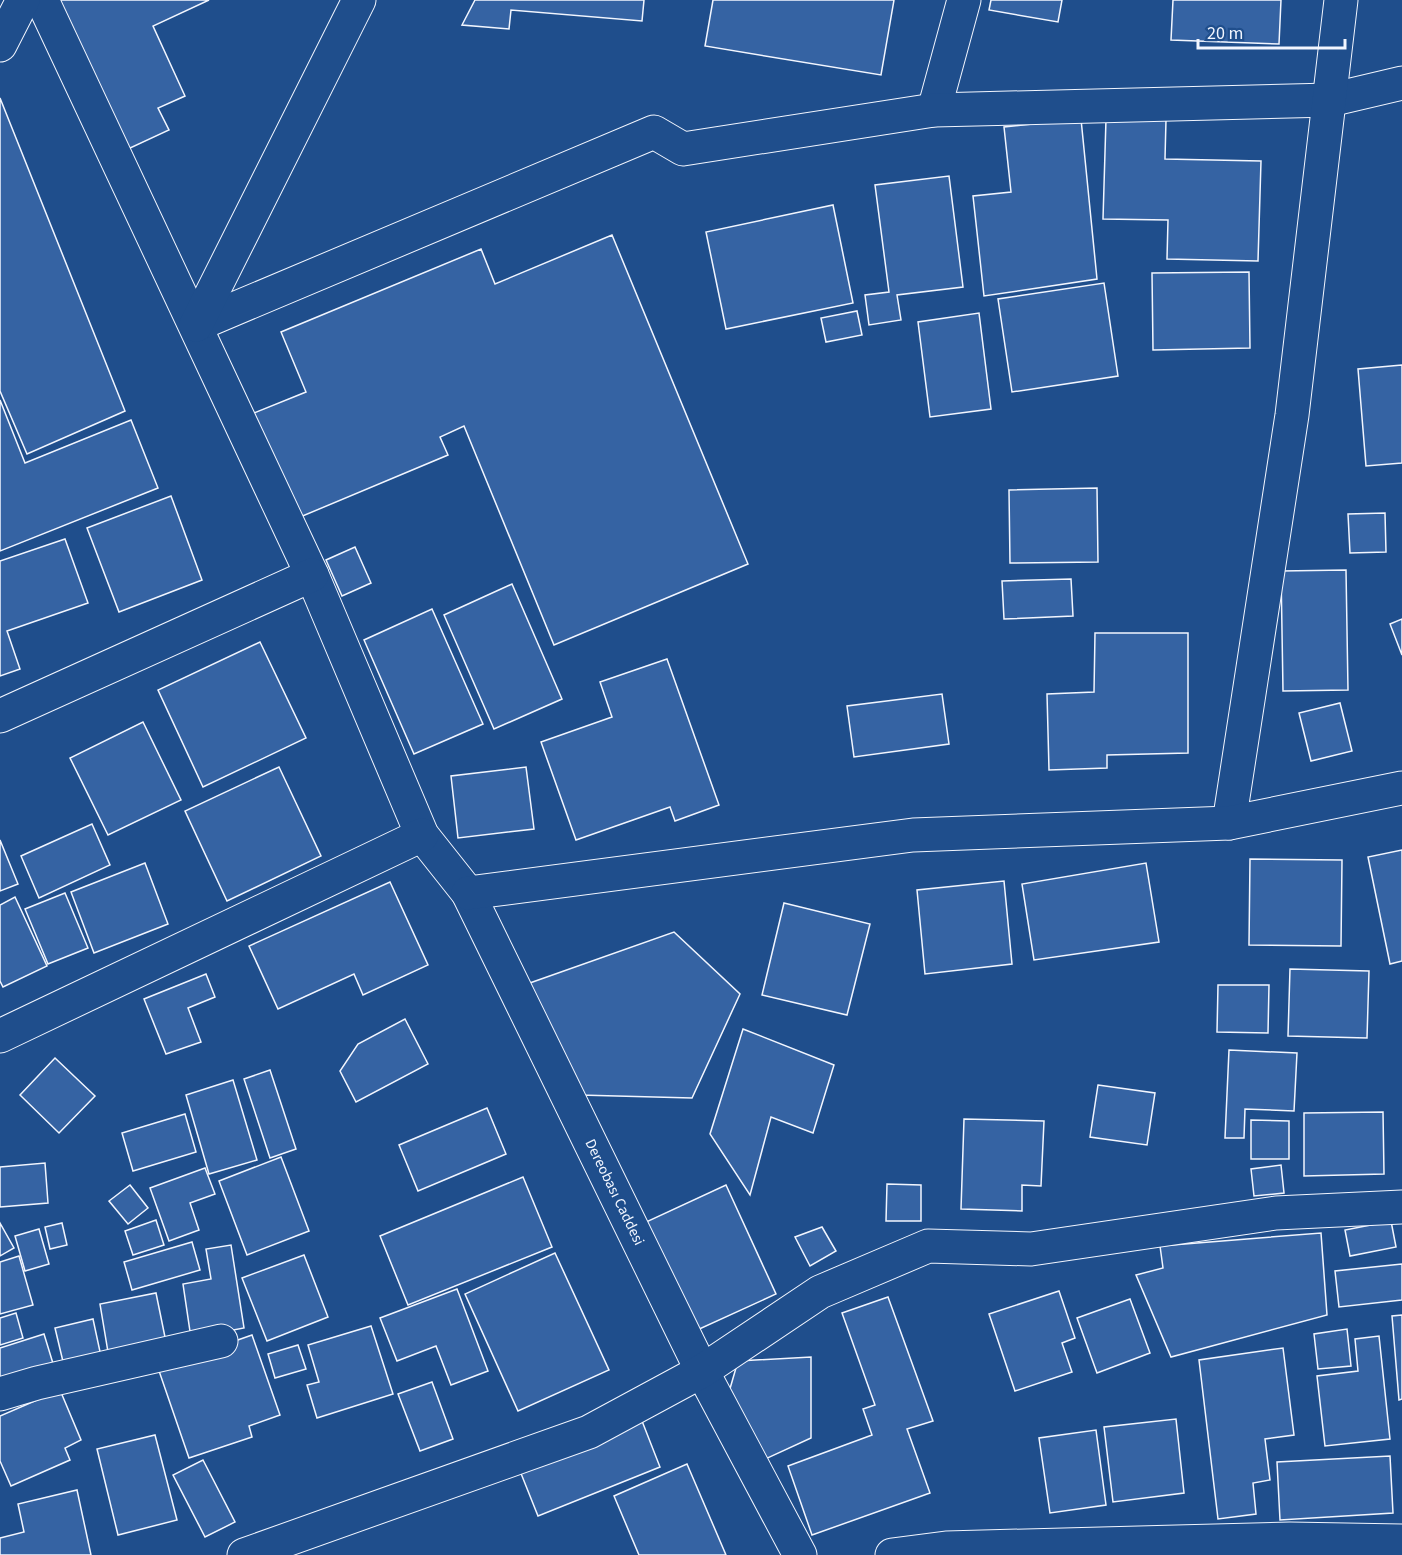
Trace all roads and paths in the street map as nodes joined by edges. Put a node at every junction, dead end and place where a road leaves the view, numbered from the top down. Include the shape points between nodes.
1 (23, 0) edge
2 (42, 0) edge
3 (359, 0) edge
4 (964, 0) edge
5 (1341, 0) edge
6 (0, 45) edge
7 (1402, 83) edge
8 (1330, 100) junction
9 (934, 110) junction
10 (196, 325) junction
11 (312, 575) junction
12 (0, 716) edge
13 (1402, 788) edge
14 (1229, 823) junction
15 (422, 835) junction
16 (468, 893) junction
17 (0, 1036) edge
18 (1402, 1207) edge
19 (222, 1341) dead end
20 (702, 1371) junction
21 (0, 1394) edge
22 (1402, 1541) edge
23 (244, 1555) edge
24 (800, 1555) edge
25 (892, 1555) edge

1 - 6 street
2 - 10 street, Dereobası Caddesi
3 - 10 street
4 - 9 street
5 - 8 street
7 - 8 street
8 - 9 street
8 - 14 street via 1292,415
9 - 10 street via 683,149 654,132
10 - 11 street, Dereobası Caddesi
11 - 12 street
11 - 15 street, Dereobası Caddesi
13 - 14 street
14 - 16 street via 913,835
15 - 16 street, Dereobası Caddesi
15 - 17 street
16 - 20 street, Dereobası Caddesi
18 - 20 street via 1276,1213 1031,1249 928,1246 820,1292
19 - 21 street
20 - 23 street via 589,1432
20 - 24 street, Dereobası Caddesi
22 - 25 street via 1290,1539 946,1548

